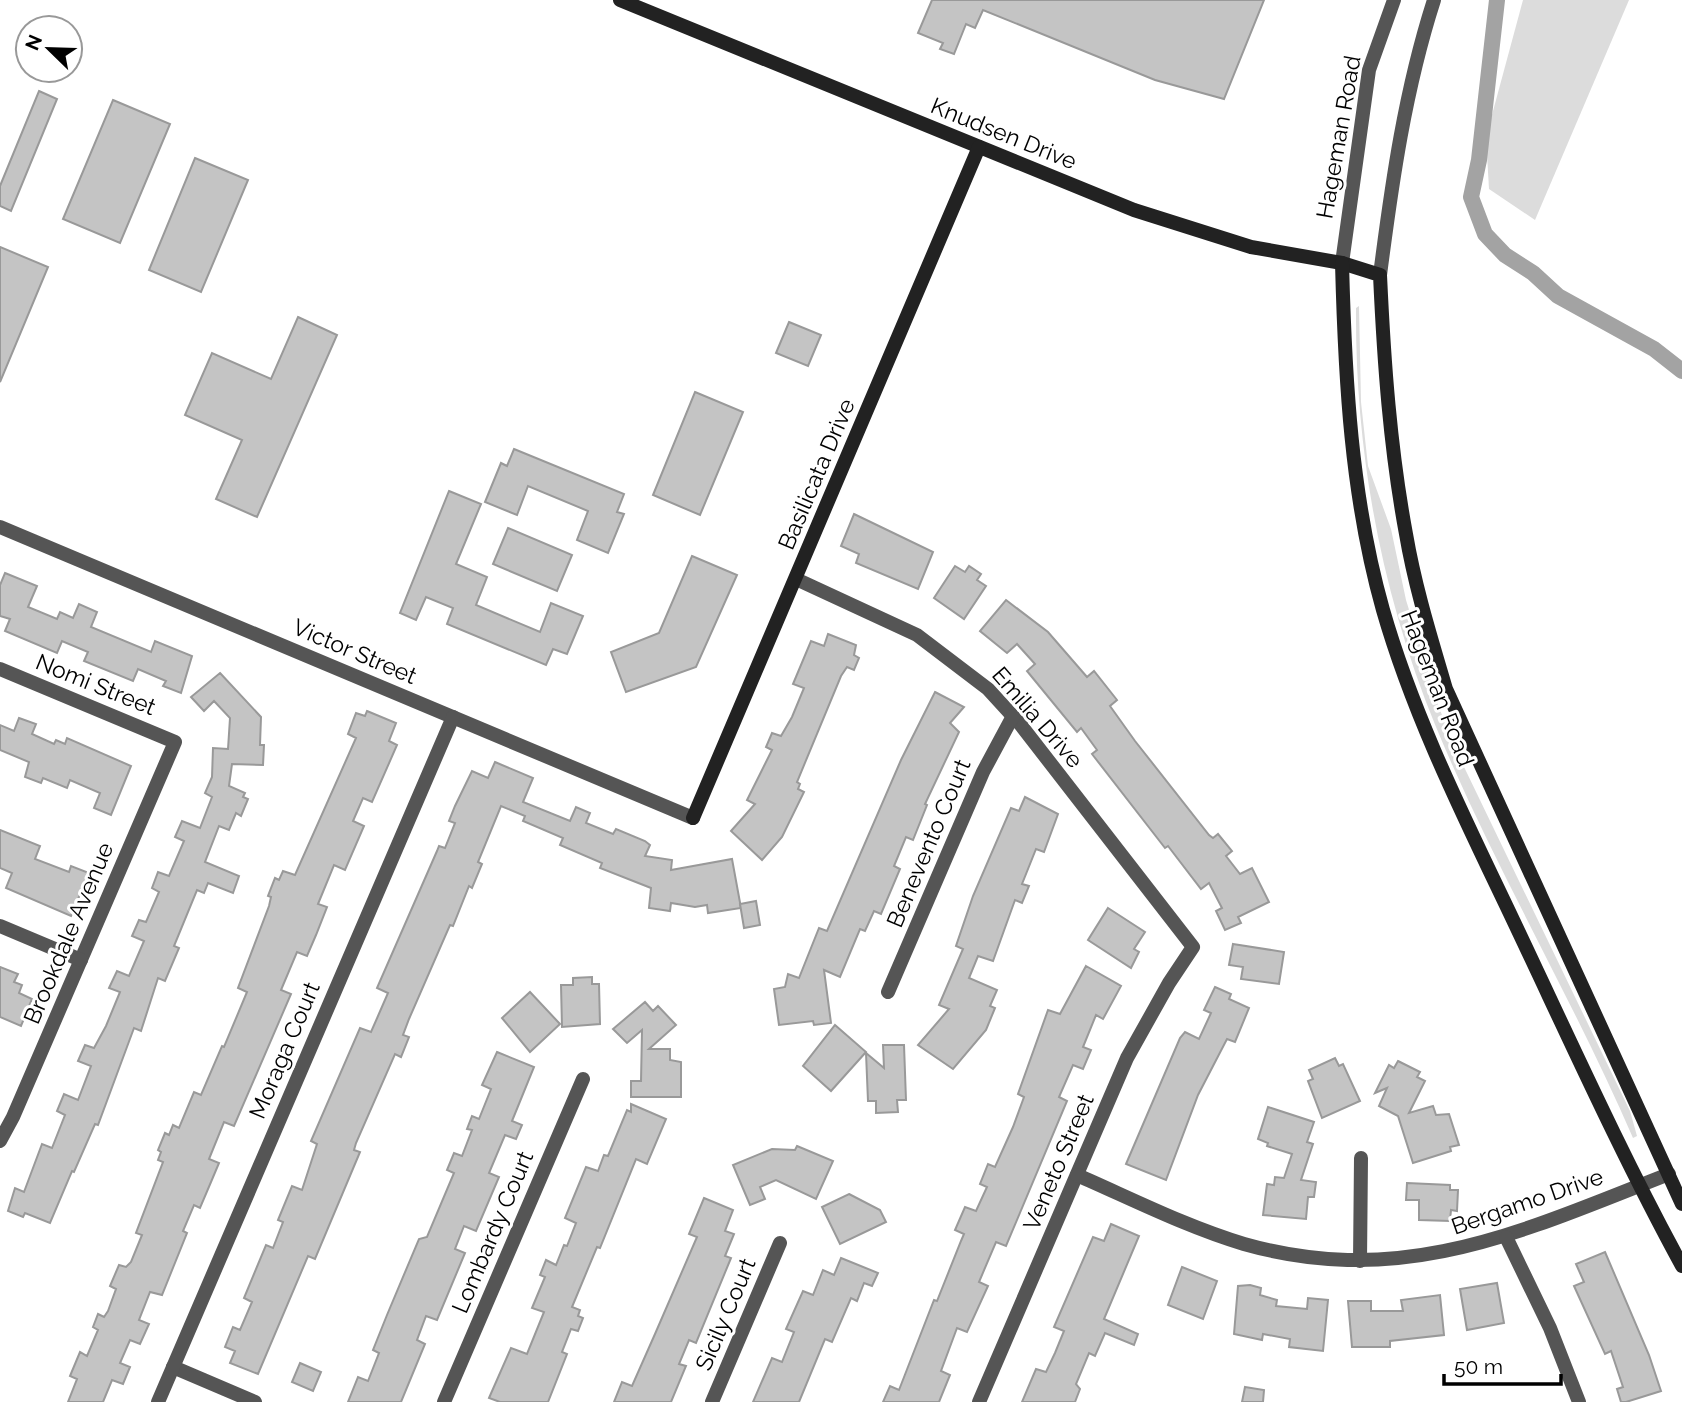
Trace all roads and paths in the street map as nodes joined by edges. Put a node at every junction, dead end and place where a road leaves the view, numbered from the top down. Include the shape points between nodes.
1 (620, 0) edge
2 (1394, 0) edge
3 (1434, 0) edge
4 (979, 147) junction
5 (1342, 263) junction
6 (1380, 275) junction
7 (0, 527) edge
8 (796, 579) junction
9 (0, 669) edge
10 (1013, 716) junction
11 (453, 717) junction
12 (175, 741) joint
13 (693, 818) joint
14 (0, 926) edge
15 (1194, 947) joint
16 (82, 960) junction
17 (888, 992) dead end
18 (583, 1079) dead end
19 (0, 1142) edge
20 (1361, 1158) dead end
21 (1669, 1174) junction
22 (1077, 1175) junction
23 (1638, 1186) junction
24 (1682, 1204) edge
25 (1506, 1237) junction
26 (780, 1243) dead end
27 (1360, 1261) junction
28 (1682, 1266) edge
29 (173, 1367) junction
30 (158, 1402) edge
31 (255, 1402) edge
32 (444, 1402) edge
33 (712, 1402) edge
34 (979, 1402) edge
35 (1579, 1402) edge

1 - 4 main road, Knudsen Drive
2 - 5 street, Hageman Road via 1369,70
3 - 6 street, Hageman Road via 1412,71
4 - 5 main road, Knudsen Drive via 1134,210 1251,247
4 - 8 main road, Basilicata Drive
5 - 6 main road, Knudsen Drive
5 - 23 main road, Hageman Road via 1346,394 1366,527 1383,608 1408,686
6 - 21 main road, Hageman Road via 1384,379 1406,534 1446,688
7 - 11 street, Victor Street
8 - 10 street, Emilia Drive via 917,635 953,660
8 - 13 main road, Basilicata Drive
9 - 12 street, Nomi Street
10 - 15 street, Emilia Drive
10 - 17 street, Benevento Court via 983,772
11 - 13 street, Victor Street
11 - 29 street, Moraga Court
12 - 16 street, Brookdale Avenue
14 - 16 street
15 - 22 street, Veneto Street via 1142,1028
16 - 19 street, Brookdale Avenue
18 - 32 street, Lombardy Court
20 - 27 street
21 - 23 street, Bergamo Drive
21 - 24 main road, Hageman Road
22 - 27 street, Bergamo Drive via 1243,1243 1307,1257
22 - 34 street, Veneto Street
23 - 25 street, Bergamo Drive
23 - 28 main road, Hageman Road
25 - 27 street, Bergamo Drive via 1432,1256
25 - 35 street
26 - 33 street, Sicily Court
29 - 30 street, Moraga Court
29 - 31 street

